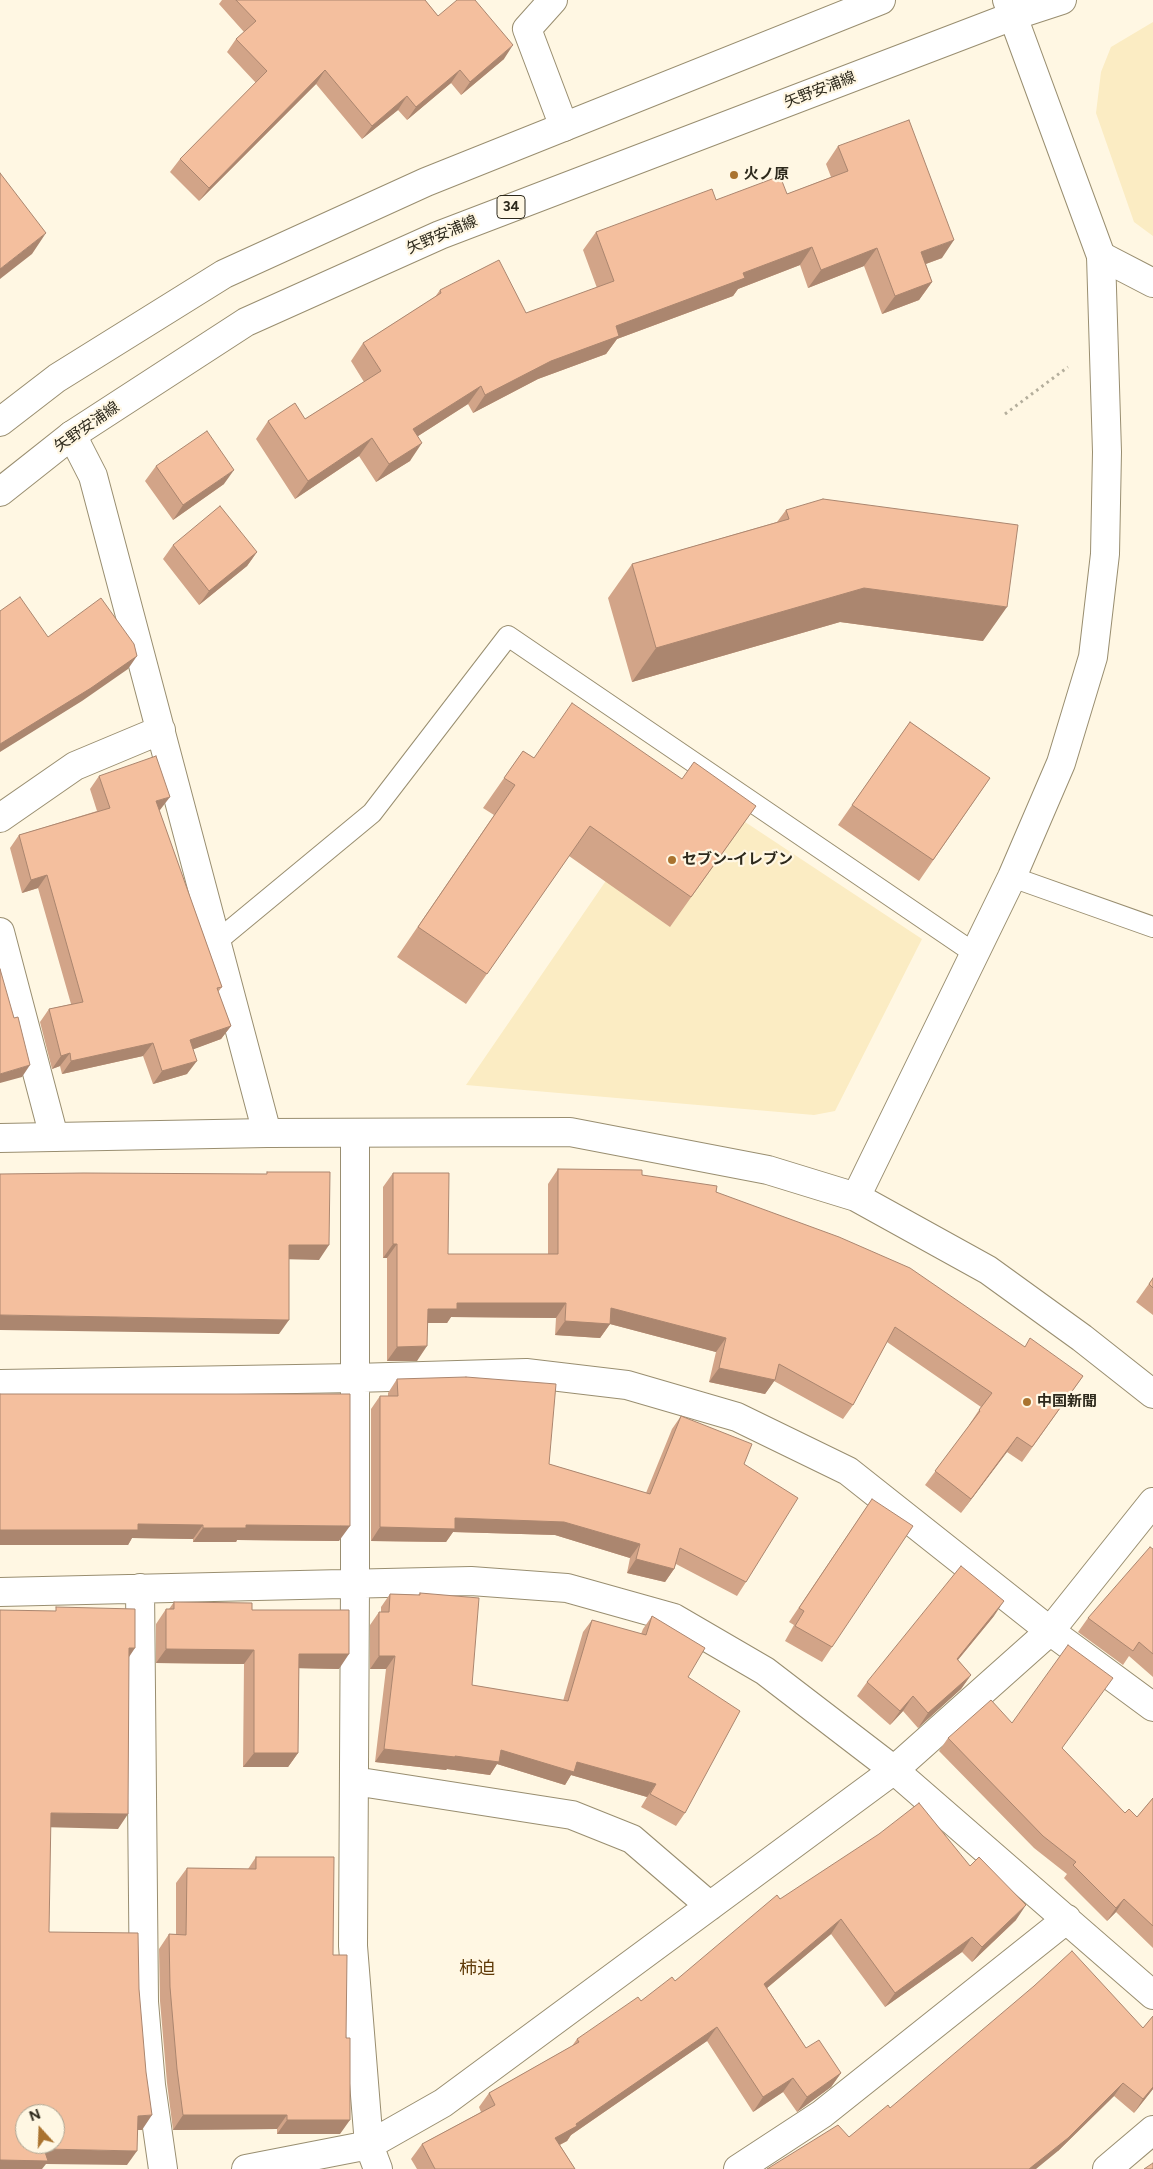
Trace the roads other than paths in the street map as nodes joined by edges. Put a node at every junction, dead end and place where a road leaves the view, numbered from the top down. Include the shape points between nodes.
1 (553, 0) edge
2 (881, 0) edge
3 (1062, 0) edge
4 (1010, 8) edge
5 (564, 127) junction
6 (1101, 256) junction
7 (1153, 283) edge
8 (0, 422) edge
9 (72, 434) junction
10 (0, 492) edge
11 (160, 730) junction
12 (0, 818) edge
13 (1012, 877) junction
14 (1153, 927) edge
15 (0, 932) edge
16 (216, 942) junction
17 (974, 953) junction
18 (267, 1133) junction
19 (355, 1133) junction
20 (54, 1137) junction
21 (0, 1138) edge
22 (856, 1197) junction
23 (355, 1378) junction
24 (0, 1384) edge
25 (1153, 1394) edge
26 (1153, 1502) edge
27 (356, 1584) junction
28 (140, 1588) junction
29 (0, 1592) edge
30 (1050, 1631) junction
31 (1153, 1707) edge
32 (894, 1770) junction
33 (354, 1781) junction
34 (710, 1906) junction
35 (1067, 1920) junction
36 (1153, 1995) edge
37 (1153, 2130) edge
38 (373, 2157) edge
39 (163, 2169) edge
40 (246, 2169) edge
41 (738, 2169) edge
42 (1107, 2169) edge

1 - 5 street via 527,29
2 - 5 street
3 - 4 street, 矢野安浦線 / 34
4 - 6 street
4 - 9 street, 矢野安浦線 / 34 via 440,235 246,322
5 - 8 street via 426,182 224,274 57,378
6 - 7 street
6 - 13 street via 1105,554 1093,657 1061,763
9 - 10 street, 矢野安浦線 / 34
9 - 11 street via 93,476
11 - 12 street via 76,766
11 - 16 street
13 - 14 lane
13 - 17 street
15 - 20 street
16 - 17 lane via 372,813 508,636
16 - 18 street
17 - 22 street
18 - 19 street
18 - 20 street
19 - 22 street via 570,1132 768,1170
19 - 23 street
20 - 21 street
22 - 25 street via 988,1270
23 - 24 street
23 - 27 street
23 - 30 street via 526,1373 628,1386 737,1417 848,1471
26 - 30 street
27 - 28 street
27 - 32 street via 471,1581 567,1588 674,1618 765,1671
27 - 33 street
28 - 29 street
28 - 39 street via 144,2002
30 - 31 street
30 - 32 street
32 - 34 street
32 - 35 street
33 - 34 street via 572,1815 632,1839
33 - 38 street via 353,1946
34 - 38 street
35 - 36 street
35 - 41 street via 822,2114
37 - 42 street
38 - 40 street

